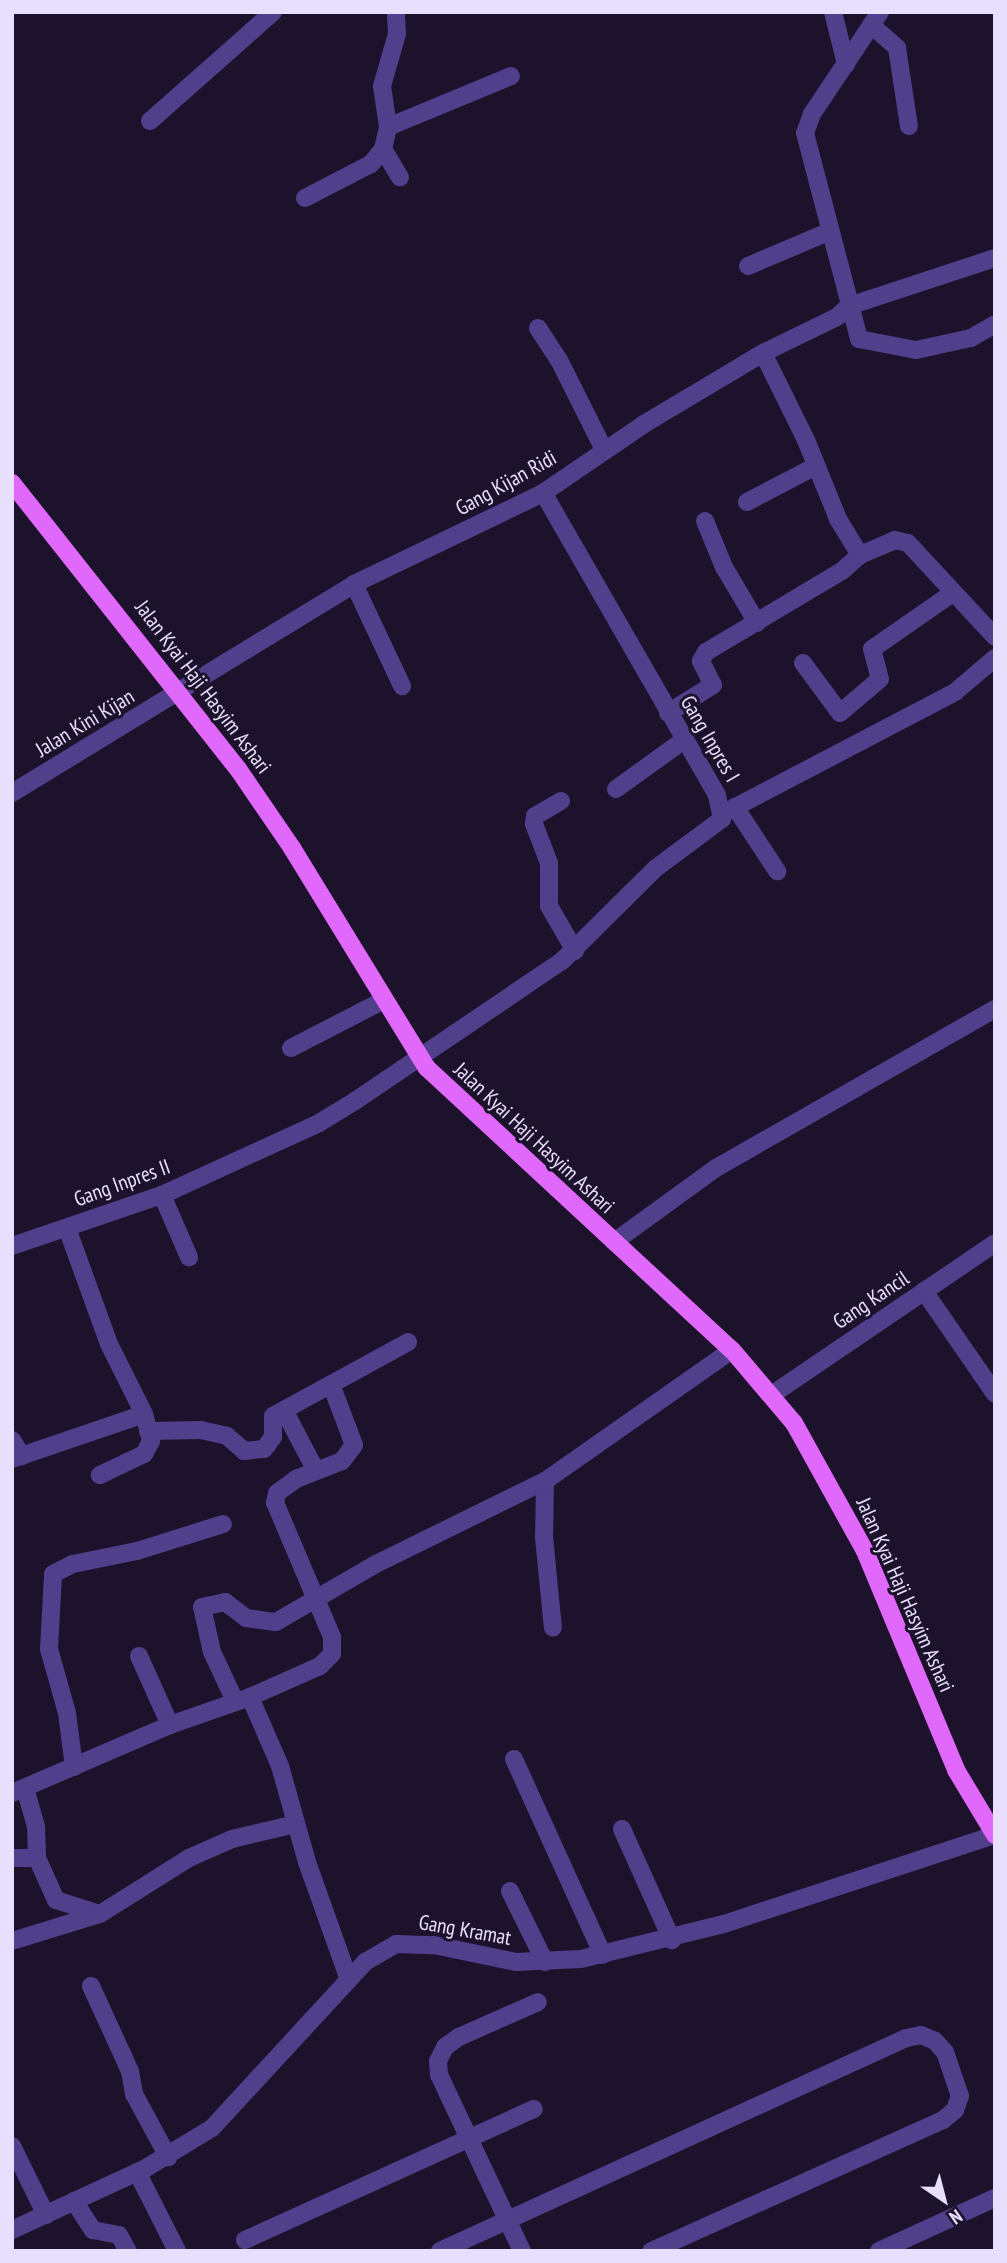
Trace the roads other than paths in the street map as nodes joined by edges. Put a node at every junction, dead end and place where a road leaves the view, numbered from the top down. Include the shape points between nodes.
1 (273, 12) edge
2 (396, 12) edge
3 (833, 12) edge
4 (875, 18) edge
5 (846, 64) junction
6 (511, 76) dead end
7 (150, 121) dead end
8 (909, 126) dead end
9 (388, 127) junction
10 (383, 149) junction
11 (400, 177) dead end
12 (305, 198) dead end
13 (828, 232) junction
14 (995, 258) edge
15 (748, 266) dead end
16 (849, 306) junction
17 (995, 324) edge
18 (538, 328) dead end
19 (762, 353) junction
20 (604, 450) junction
21 (816, 466) junction
22 (12, 483) edge
23 (543, 493) junction
24 (747, 502) dead end
25 (705, 521) dead end
26 (860, 555) junction
27 (354, 584) junction
28 (953, 593) junction
29 (757, 623) junction
30 (995, 637) edge
31 (995, 658) edge
32 (803, 663) dead end
33 (401, 686) dead end
34 (180, 693) junction
35 (668, 713) junction
36 (684, 740) junction
37 (617, 789) dead end
38 (12, 793) edge
39 (561, 801) dead end
40 (729, 810) junction
41 (777, 871) dead end
42 (575, 951) junction
43 (382, 1001) junction
44 (995, 1009) edge
45 (291, 1048) dead end
46 (419, 1058) junction
47 (162, 1195) junction
48 (67, 1228) junction
49 (614, 1242) junction
50 (995, 1243) edge
51 (12, 1246) edge
52 (189, 1258) dead end
53 (924, 1291) junction
54 (408, 1342) dead end
55 (732, 1350) junction
56 (331, 1384) junction
57 (773, 1394) junction
58 (995, 1394) edge
59 (284, 1410) junction
60 (146, 1423) junction
61 (12, 1440) edge
62 (17, 1458) edge
63 (316, 1471) junction
64 (100, 1475) dead end
65 (545, 1480) junction
66 (223, 1524) dead end
67 (316, 1600) junction
68 (553, 1628) dead end
69 (139, 1656) dead end
70 (243, 1699) junction
71 (170, 1725) junction
72 (514, 1759) dead end
73 (74, 1767) junction
74 (19, 1791) edge
75 (295, 1824) junction
76 (622, 1829) dead end
77 (994, 1835) edge
78 (12, 1858) edge
79 (37, 1858) junction
80 (510, 1891) dead end
81 (100, 1914) junction
82 (672, 1940) junction
83 (12, 1941) edge
84 (603, 1955) junction
85 (545, 1962) junction
86 (349, 1980) junction
87 (91, 1986) dead end
88 (538, 2002) dead end
89 (534, 2109) dead end
90 (468, 2139) junction
91 (12, 2146) edge
92 (168, 2157) junction
93 (137, 2172) junction
94 (995, 2198) edge
95 (74, 2201) junction
96 (46, 2214) junction
97 (507, 2220) junction
98 (12, 2230) edge
99 (244, 2240) dead end
100 (128, 2251) edge
101 (177, 2251) edge
102 (440, 2251) edge
103 (522, 2251) edge
104 (651, 2251) edge
105 (879, 2251) edge

1 - 7 street
2 - 9 street via 400,22 382,86
3 - 5 street
4 - 5 street
4 - 8 street via 897,48
5 - 13 street via 812,114 805,133
6 - 9 street
9 - 10 street
10 - 11 street
10 - 12 street via 371,164
13 - 15 street
13 - 16 street
14 - 16 street, Gang Kijan Ridi
16 - 17 street via 859,339 916,350 971,338
16 - 19 street, Gang Kijan Ridi via 837,317
18 - 20 street
19 - 20 street, Gang Kijan Ridi
19 - 21 street
20 - 23 street, Gang Kijan Ridi
21 - 24 street
21 - 26 street via 838,519
22 - 34 main road, Jalan Kyai Haji Hasyim Ashari
23 - 27 street, Gang Kijan Ridi
23 - 35 street, Gang Inpres I
25 - 29 street via 724,567
26 - 28 street via 895,540 908,543
26 - 29 street
27 - 33 street
27 - 34 street, Gang Kijan Ridi
28 - 30 street
28 - 32 street via 872,649 880,679 840,713
29 - 35 street via 702,656 713,685
31 - 40 street via 955,691
34 - 38 street, Jalan Kini Kijan
34 - 43 main road, Jalan Kyai Haji Hasyim Ashari via 292,848
35 - 36 street, Gang Inpres I
36 - 37 street
36 - 40 street, Gang Inpres I
39 - 42 street via 535,816 534,824 549,863 548,906
40 - 41 street
40 - 42 street, Gang Inpres I via 647,876
42 - 46 street, Gang Inpres I
43 - 45 street
43 - 46 main road, Jalan Kyai Haji Hasyim Ashari
44 - 49 street via 716,1168
46 - 47 street, Gang Inpres II via 319,1123
46 - 49 main road, Jalan Kyai Haji Hasyim Ashari via 500,1140
47 - 48 street, Gang Inpres II
47 - 52 street
48 - 51 street
48 - 60 street, Gang Inpres II via 108,1344
49 - 55 main road, Jalan Kyai Haji Hasyim Ashari
50 - 53 street, Gang Kancil
53 - 57 street, Gang Kancil
53 - 58 street
54 - 56 street
55 - 57 main road, Jalan Kyai Haji Hasyim Ashari
55 - 65 street
56 - 59 street
56 - 63 street via 354,1445 342,1461
57 - 77 main road, Jalan Kyai Haji Hasyim Ashari via 821,1467 865,1551 956,1770
59 - 60 street via 273,1416 273,1437 264,1449 244,1451 227,1436
59 - 63 street
60 - 62 street
60 - 64 street via 151,1441 144,1454
61 - 62 street
63 - 67 street via 277,1493 275,1503
65 - 67 street via 376,1564
65 - 68 street
66 - 73 street via 137,1551 73,1564 53,1574 49,1649 67,1713
67 - 70 street via 332,1637 332,1654 320,1666
67 - 70 street via 276,1622 246,1618 225,1602 202,1607 212,1652
69 - 71 street
70 - 71 street
70 - 75 street via 280,1766
71 - 73 street
72 - 84 street
73 - 74 street
74 - 79 street via 36,1826
75 - 81 street via 232,1839 189,1858
75 - 86 street
76 - 82 street
77 - 82 street, Gang Kramat
78 - 79 street
79 - 81 street via 56,1900
80 - 85 street
81 - 83 street
82 - 84 street, Gang Kramat
84 - 85 street, Gang Kramat
85 - 86 street, Gang Kramat via 516,1962 411,1942 379,1952
86 - 92 street, Gang Kramat via 212,2128
87 - 92 street via 130,2071 134,2094
88 - 90 street via 459,2037 441,2054 439,2075
89 - 90 street
90 - 97 street
90 - 99 street
91 - 96 street
92 - 93 street, Gang Kramat
93 - 95 street, Gang Kramat
93 - 101 street
94 - 105 street
95 - 96 street, Gang Kramat
95 - 100 street via 93,2230 120,2235
96 - 98 street, Gang Kramat
97 - 102 street
97 - 103 street
97 - 104 street via 906,2038 921,2035 935,2040 945,2052 960,2095 955,2110 943,2120

